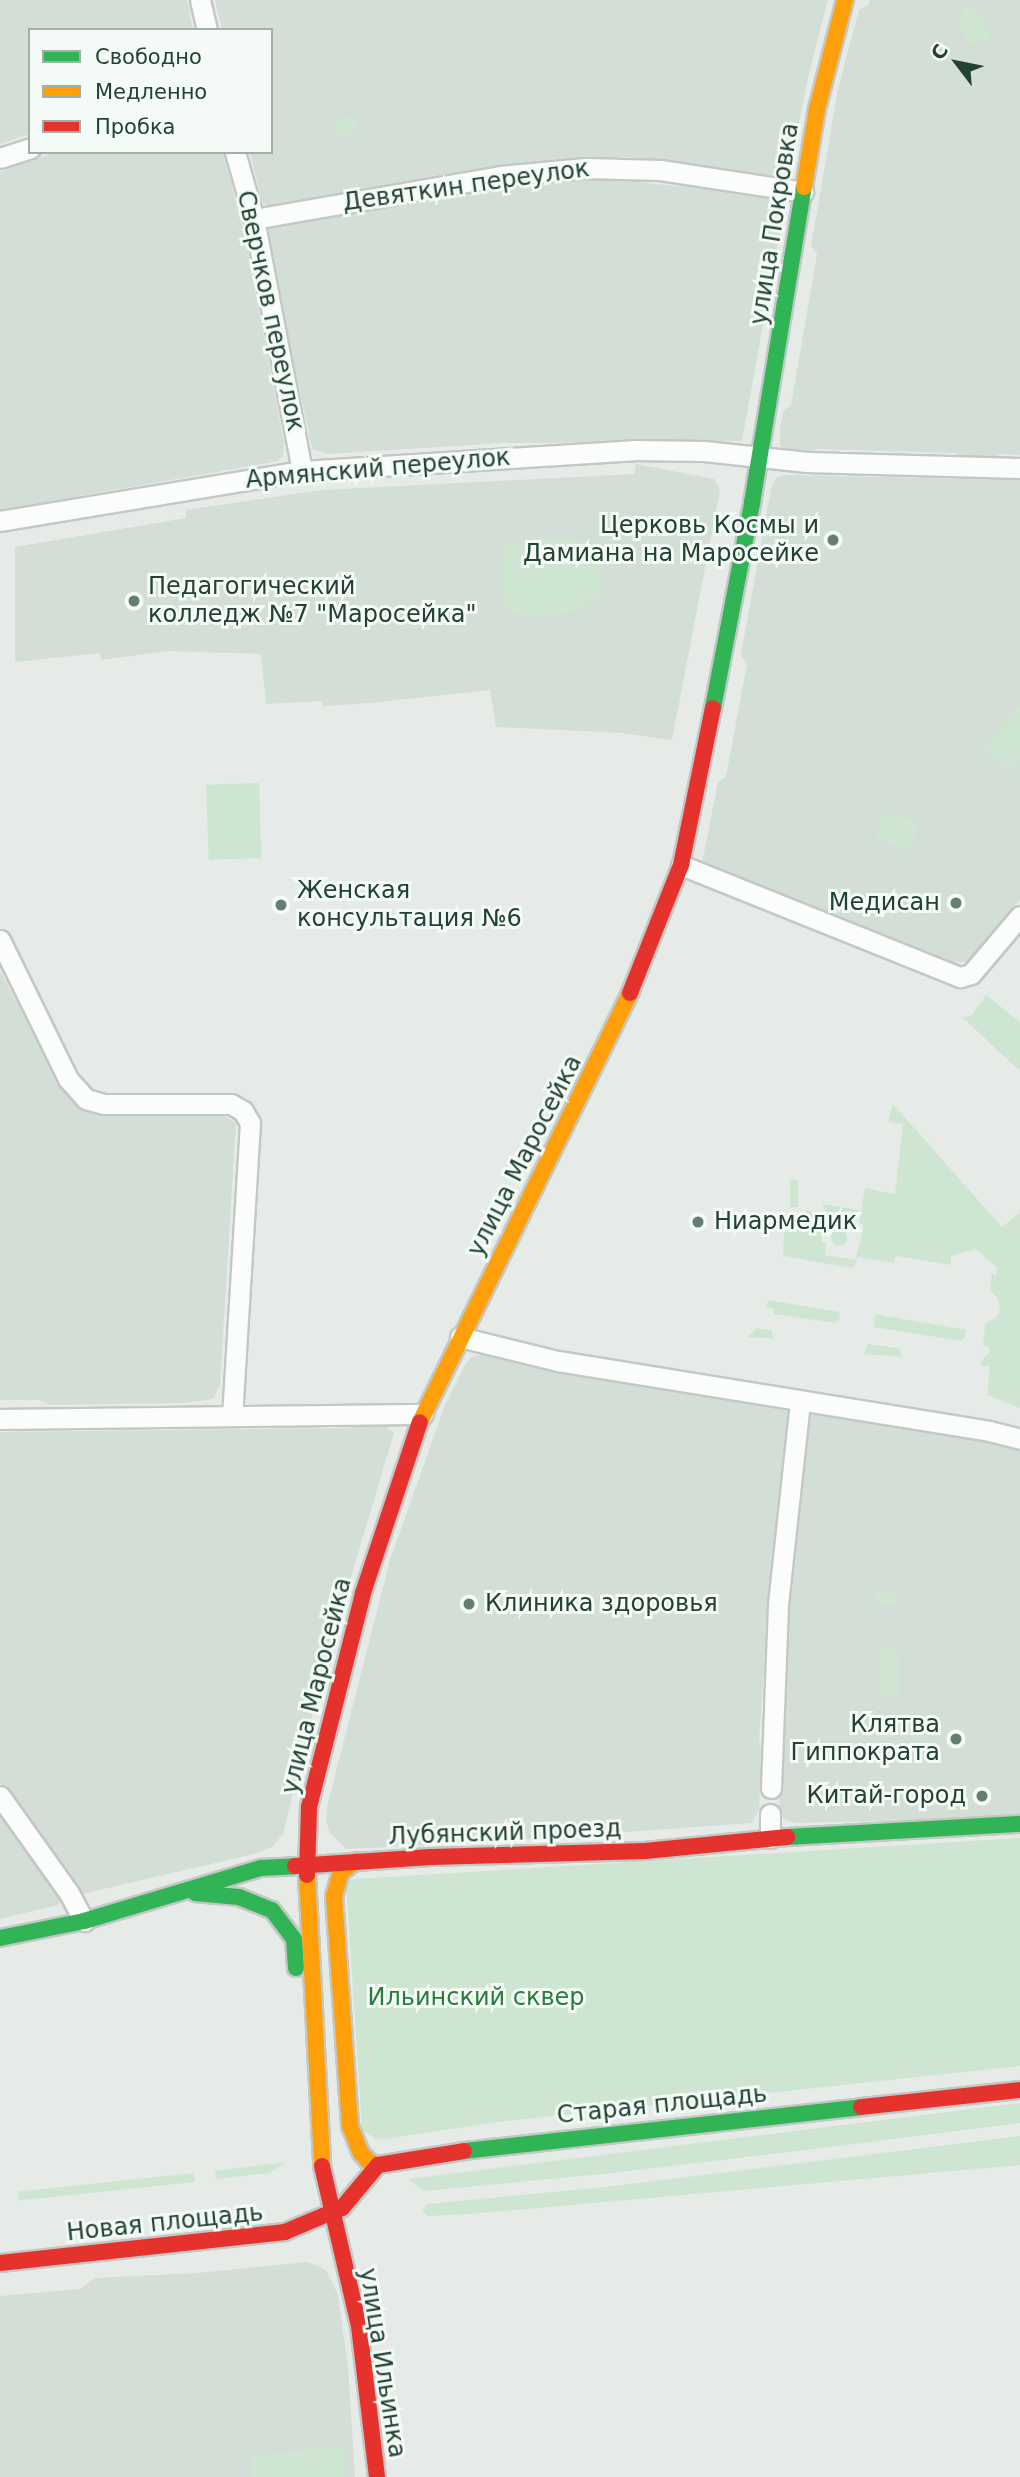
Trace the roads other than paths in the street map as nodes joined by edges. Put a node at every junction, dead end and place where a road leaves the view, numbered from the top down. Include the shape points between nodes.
1 (200, 0) edge
2 (845, 0) edge
3 (207, 28) edge
4 (28, 149) edge
5 (235, 154) edge
6 (0, 158) edge
7 (803, 192) junction
8 (254, 219) junction
9 (759, 458) junction
10 (1020, 468) edge
11 (302, 471) junction
12 (0, 520) edge
13 (681, 865) junction
14 (1020, 916) edge
15 (0, 940) edge
16 (460, 1337) junction
17 (800, 1401) junction
18 (424, 1414) junction
19 (232, 1415) junction
20 (0, 1419) edge
21 (1020, 1439) edge
22 (771, 1788) dead end
23 (0, 1797) edge
24 (770, 1814) dead end
25 (1020, 1824) edge
26 (770, 1838) junction
27 (356, 1861) junction
28 (306, 1865) junction
29 (154, 1897) junction
30 (84, 1921) junction
31 (0, 1938) edge
32 (314, 2060) junction
33 (1020, 2090) edge
34 (378, 2165) junction
35 (332, 2215) junction
36 (0, 2263) edge
37 (377, 2477) edge

1 - 3 street
2 - 7 main road, улица Покровка via 817,109
4 - 6 street
5 - 8 street, Сверчков переулок
7 - 8 street, Девяткин переулок via 660,170 586,168 500,176
7 - 9 main road, улица Покровка
8 - 11 street, Сверчков переулок
9 - 10 street, Армянский переулок
9 - 11 street, Армянский переулок via 704,451 633,450
9 - 13 main road, улица Маросейка
11 - 12 street, Армянский переулок
13 - 14 street via 960,977 971,974
13 - 16 main road, улица Маросейка via 587,1086
15 - 19 street via 68,1079 86,1099 103,1104 231,1104 243,1111 250,1123
16 - 17 street via 558,1361
16 - 18 main road, улица Маросейка
17 - 21 street
17 - 22 street via 777,1615
18 - 19 street
18 - 28 main road, улица Маросейка via 387,1516 338,1687 309,1807
19 - 20 street
23 - 30 street
24 - 26 street
25 - 26 main road, Лубянский проезд
26 - 27 main road, Лубянский проезд via 645,1851
27 - 28 main road, Лубянский проезд
27 - 34 main road via 341,1872 334,1896 350,2126 360,2153
28 - 29 main road, Лубянский проезд via 261,1868
28 - 32 main road, улица Маросейка
29 - 30 main road, Лубянский проезд
29 - 32 main road via 204,1893 239,1897 282,1919 294,1939 297,2004
30 - 31 main road, Лубянский проезд
32 - 35 main road, улица Ильинка via 323,2180
33 - 34 main road, Старая площадь via 480,2149
34 - 35 main road
35 - 36 main road, Новая площадь via 258,2237
35 - 37 main road, улица Ильинка via 359,2326

